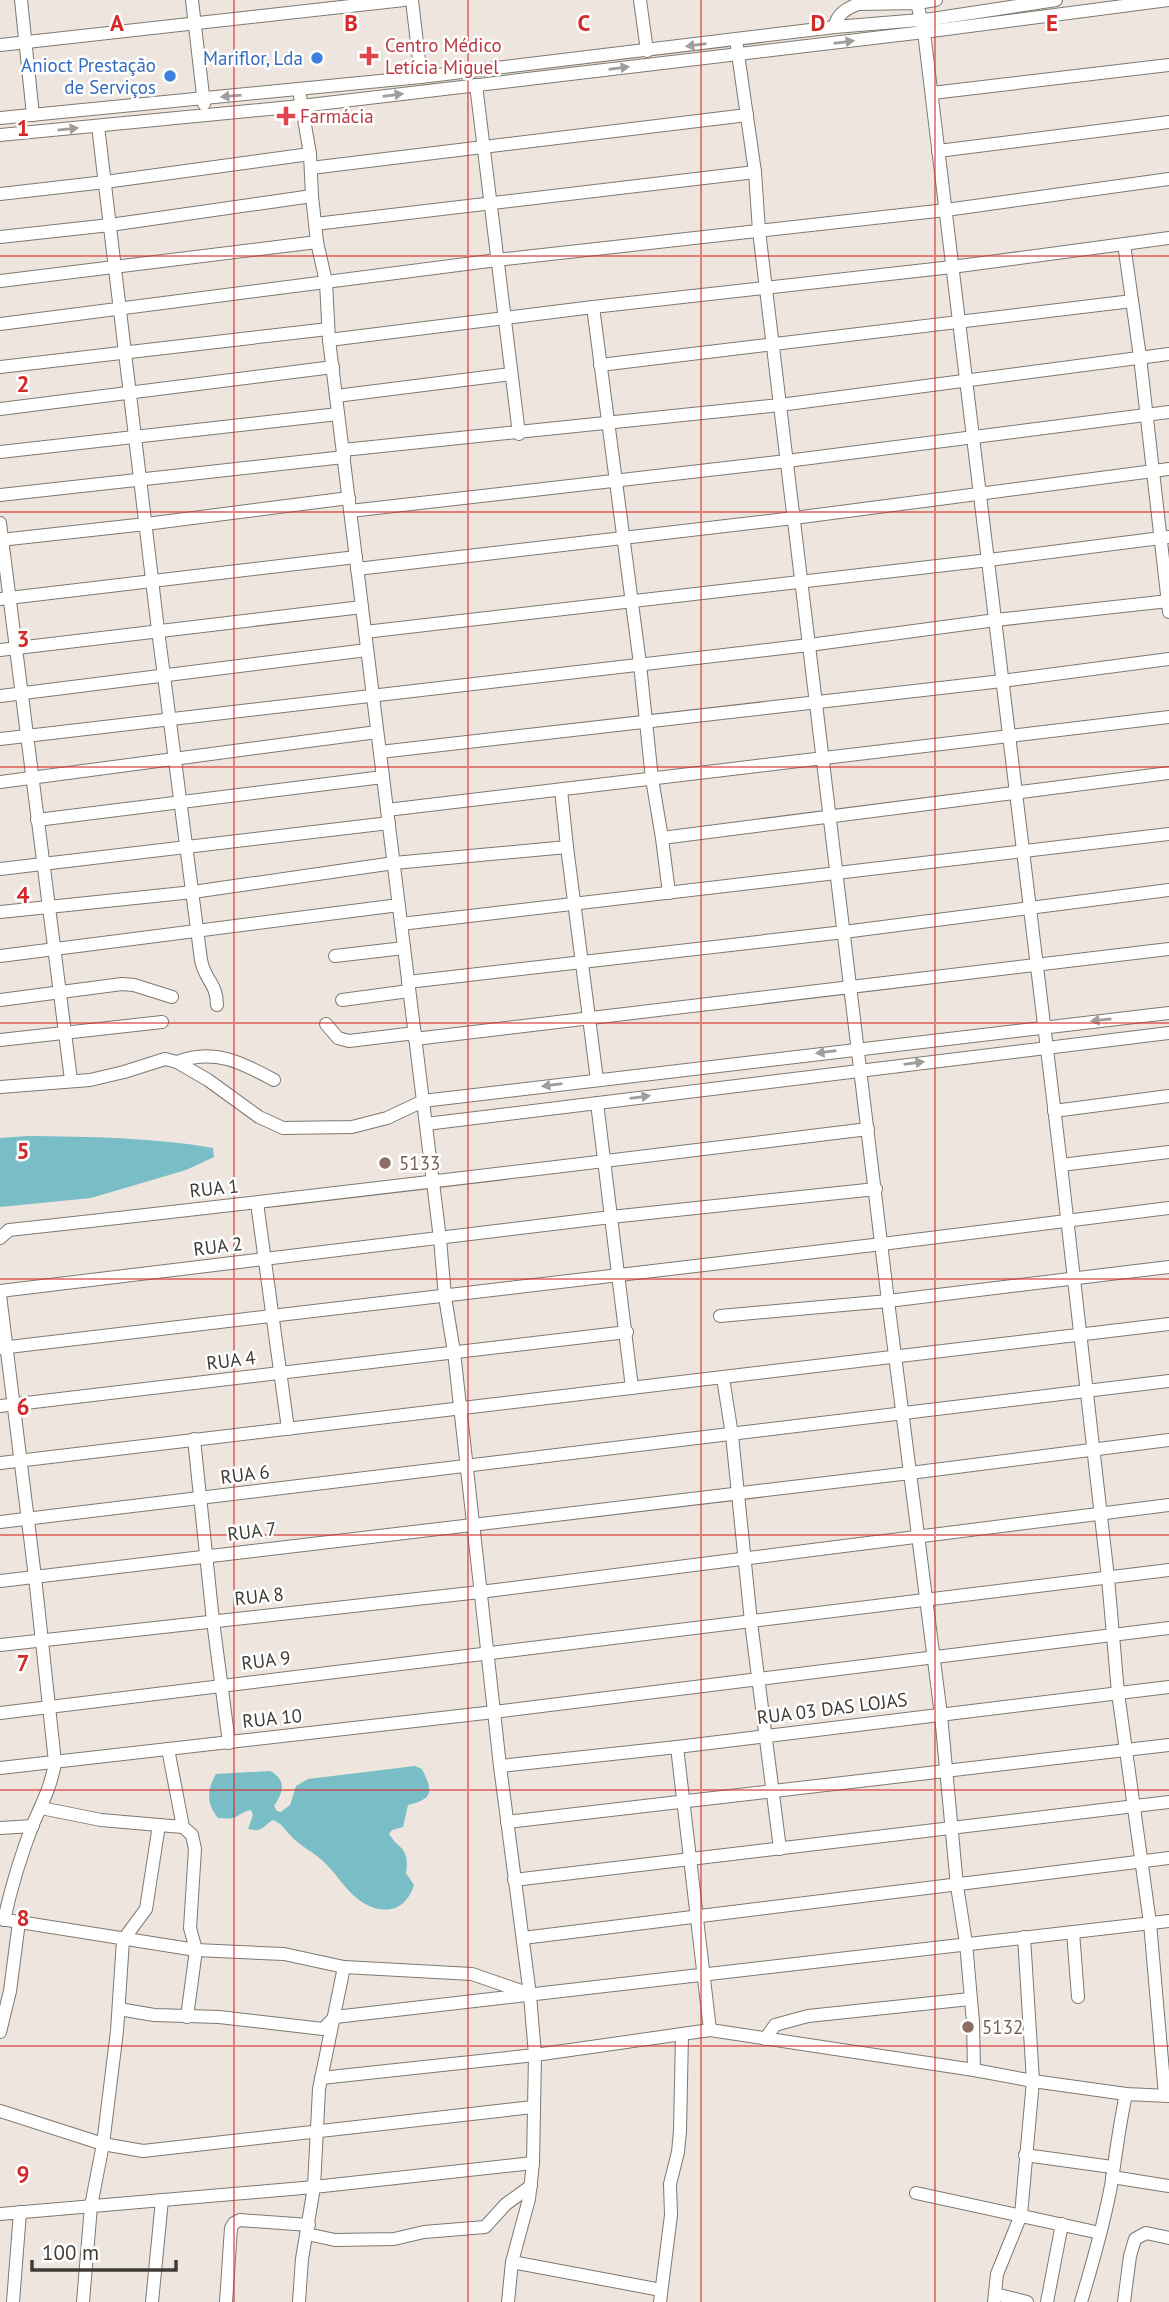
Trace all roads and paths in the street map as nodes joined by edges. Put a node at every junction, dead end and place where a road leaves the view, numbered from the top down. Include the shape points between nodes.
1 (21, 0) edge
2 (192, 0) edge
3 (404, 0) edge
4 (412, 0) edge
5 (640, 0) edge
6 (936, 0) edge
7 (1056, 0) edge
8 (1169, 0) edge
9 (858, 2) edge
10 (354, 3) edge
11 (917, 3) junction
12 (194, 23) junction
13 (923, 26) junction
14 (835, 27) junction
15 (736, 40) junction
16 (25, 41) junction
17 (0, 45) edge
18 (647, 51) junction
19 (737, 54) junction
20 (1169, 65) edge
21 (421, 77) junction
22 (476, 85) junction
23 (299, 90) junction
24 (932, 93) junction
25 (203, 99) junction
26 (300, 106) junction
27 (747, 114) junction
28 (33, 115) junction
29 (206, 115) junction
30 (0, 118) edge
31 (1169, 121) edge
32 (98, 126) junction
33 (0, 135) edge
34 (484, 146) junction
35 (938, 151) junction
36 (310, 154) junction
37 (311, 168) junction
38 (755, 172) junction
39 (1169, 179) edge
40 (105, 182) junction
41 (0, 194) edge
42 (312, 196) junction
43 (491, 204) junction
44 (946, 210) junction
45 (315, 224) junction
46 (110, 225) junction
47 (759, 231) junction
48 (0, 237) edge
49 (1169, 238) edge
50 (317, 242) junction
51 (1124, 244) junction
52 (497, 260) junction
53 (115, 267) junction
54 (952, 267) junction
55 (0, 281) edge
56 (326, 282) junction
57 (766, 288) junction
58 (1132, 301) junction
59 (593, 307) junction
60 (119, 310) junction
61 (505, 319) junction
62 (958, 322) junction
63 (0, 324) edge
64 (329, 334) junction
65 (773, 345) junction
66 (124, 353) junction
67 (1169, 354) edge
68 (1140, 358) junction
69 (600, 365) junction
70 (0, 368) edge
71 (333, 368) junction
72 (511, 374) junction
73 (965, 379) junction
74 (130, 393) junction
75 (336, 396) junction
76 (780, 405) junction
77 (0, 409) edge
78 (1169, 412) edge
79 (338, 414) junction
80 (1146, 415) junction
81 (608, 424) junction
82 (519, 433) junction
83 (135, 436) junction
84 (974, 438) junction
85 (0, 452) edge
86 (343, 454) junction
87 (787, 461) junction
88 (1169, 469) edge
89 (1153, 471) junction
90 (140, 480) junction
91 (615, 480) junction
92 (981, 493) junction
93 (0, 495) edge
94 (350, 504) junction
95 (794, 518) junction
96 (0, 523) edge
97 (146, 524) junction
98 (622, 537) junction
99 (1165, 538) edge
100 (1, 540) edge
101 (989, 560) junction
102 (357, 563) junction
103 (152, 580) junction
104 (802, 581) junction
105 (5, 599) edge
106 (631, 600) junction
107 (1169, 605) edge
108 (362, 607) junction
109 (996, 620) junction
110 (158, 630) junction
111 (365, 632) junction
112 (809, 645) junction
113 (15, 648) junction
114 (0, 650) edge
115 (368, 650) junction
116 (1169, 659) edge
117 (640, 664) junction
118 (164, 676) junction
119 (1002, 681) junction
120 (22, 693) junction
121 (373, 695) junction
122 (0, 696) edge
123 (816, 702) junction
124 (1169, 717) edge
125 (170, 719) junction
126 (645, 721) junction
127 (377, 732) junction
128 (26, 735) junction
129 (1009, 737) junction
130 (0, 738) edge
131 (380, 752) junction
132 (176, 759) junction
133 (823, 759) junction
134 (1169, 773) edge
135 (383, 777) junction
136 (32, 779) junction
137 (652, 779) junction
138 (0, 782) edge
139 (561, 790) junction
140 (1016, 794) junction
141 (181, 803) junction
142 (388, 817) junction
143 (830, 817) junction
144 (37, 820) junction
145 (1169, 834) edge
146 (662, 838) junction
147 (567, 846) junction
148 (187, 847) junction
149 (1022, 850) junction
150 (394, 863) junction
151 (43, 864) junction
152 (0, 869) edge
153 (837, 873) junction
154 (1169, 890) edge
155 (193, 892) junction
156 (669, 893) junction
157 (574, 904) junction
158 (49, 905) junction
159 (399, 905) junction
160 (1030, 909) junction
161 (0, 912) edge
162 (401, 924) junction
163 (198, 932) junction
164 (844, 932) junction
165 (404, 948) junction
166 (54, 949) junction
167 (1169, 949) edge
168 (0, 956) edge
169 (335, 956) dead end
170 (582, 962) junction
171 (1036, 966) junction
172 (409, 986) junction
173 (851, 987) junction
174 (59, 993) junction
175 (172, 997) dead end
176 (0, 1000) edge
177 (342, 1000) dead end
178 (217, 1006) dead end
179 (1169, 1013) edge
180 (590, 1018) junction
181 (162, 1022) dead end
182 (326, 1024) dead end
183 (1043, 1027) junction
184 (1169, 1032) edge
185 (65, 1034) junction
186 (415, 1036) junction
187 (0, 1040) edge
188 (1045, 1046) junction
189 (858, 1048) junction
190 (177, 1062) junction
191 (861, 1070) junction
192 (71, 1080) junction
193 (274, 1080) dead end
194 (597, 1080) junction
195 (0, 1087) edge
196 (1169, 1096) edge
197 (423, 1101) junction
198 (597, 1103) junction
199 (1054, 1111) junction
200 (426, 1124) junction
201 (868, 1129) junction
202 (1169, 1152) edge
203 (604, 1161) junction
204 (1061, 1165) junction
205 (432, 1180) junction
206 (876, 1188) junction
207 (257, 1203) junction
208 (1169, 1208) edge
209 (611, 1217) junction
210 (1067, 1222) junction
211 (0, 1237) edge
212 (440, 1239) junction
213 (882, 1244) junction
214 (265, 1260) junction
215 (1169, 1266) edge
216 (619, 1275) junction
217 (1073, 1277) junction
218 (0, 1293) edge
219 (445, 1297) junction
220 (888, 1300) junction
221 (272, 1316) junction
222 (720, 1316) dead end
223 (1169, 1324) edge
224 (626, 1332) junction
225 (1080, 1335) junction
226 (3, 1348) edge
227 (454, 1352) junction
228 (896, 1357) junction
229 (281, 1373) junction
230 (723, 1378) junction
231 (1169, 1381) edge
232 (632, 1388) junction
233 (1087, 1392) junction
234 (6, 1406) edge
235 (459, 1409) junction
236 (903, 1413) junction
237 (288, 1429) junction
238 (732, 1435) junction
239 (194, 1439) junction
240 (1169, 1440) edge
241 (1093, 1450) junction
242 (20, 1460) junction
243 (0, 1463) edge
244 (466, 1467) junction
245 (910, 1473) junction
246 (738, 1494) junction
247 (201, 1498) junction
248 (1169, 1505) edge
249 (1100, 1512) junction
250 (28, 1519) junction
251 (0, 1522) edge
252 (472, 1525) junction
253 (919, 1538) junction
254 (207, 1556) junction
255 (744, 1557) junction
256 (1169, 1570) edge
257 (36, 1577) junction
258 (1108, 1578) junction
259 (0, 1581) edge
260 (480, 1592) junction
261 (926, 1600) junction
262 (213, 1621) junction
263 (751, 1622) junction
264 (1169, 1628) edge
265 (1114, 1634) junction
266 (41, 1640) junction
267 (0, 1645) edge
268 (487, 1652) junction
269 (934, 1658) junction
270 (758, 1679) junction
271 (220, 1686) junction
272 (1169, 1688) edge
273 (1118, 1693) junction
274 (50, 1707) junction
275 (494, 1712) junction
276 (0, 1713) edge
277 (941, 1714) junction
278 (766, 1735) junction
279 (229, 1743) junction
280 (1169, 1745) edge
281 (677, 1747) junction
282 (168, 1749) junction
283 (1127, 1751) junction
284 (55, 1762) junction
285 (499, 1766) junction
286 (0, 1768) edge
287 (946, 1772) junction
288 (774, 1793) junction
289 (684, 1802) junction
290 (1169, 1802) edge
291 (1135, 1806) junction
292 (41, 1808) junction
293 (507, 1822) junction
294 (159, 1825) junction
295 (33, 1826) junction
296 (183, 1827) junction
297 (952, 1827) junction
298 (0, 1828) edge
299 (780, 1849) junction
300 (1169, 1858) edge
301 (690, 1859) junction
302 (1142, 1861) junction
303 (514, 1880) junction
304 (957, 1886) junction
305 (695, 1918) junction
306 (2, 1920) edge
307 (1169, 1921) edge
308 (19, 1923) junction
309 (1150, 1923) junction
310 (1073, 1932) junction
311 (1024, 1937) junction
312 (523, 1938) junction
313 (123, 1940) junction
314 (966, 1943) junction
315 (195, 1951) junction
316 (344, 1967) junction
317 (703, 1975) junction
318 (1163, 1984) edge
319 (530, 1995) junction
320 (1078, 1997) dead end
321 (970, 1999) junction
322 (1163, 2001) edge
323 (119, 2009) junction
324 (187, 2017) junction
325 (335, 2017) junction
326 (710, 2031) junction
327 (0, 2032) edge
328 (682, 2034) junction
329 (765, 2039) junction
330 (536, 2055) junction
331 (1166, 2060) edge
332 (974, 2070) junction
333 (321, 2078) junction
334 (1033, 2081) junction
335 (1126, 2094) junction
336 (1167, 2096) edge
337 (533, 2107) junction
338 (0, 2111) edge
339 (316, 2131) junction
340 (103, 2144) junction
341 (1025, 2155) junction
342 (533, 2164) junction
343 (1112, 2172) junction
344 (531, 2186) junction
345 (1169, 2186) edge
346 (314, 2187) junction
347 (916, 2193) dead end
348 (162, 2200) junction
349 (91, 2206) junction
350 (20, 2212) junction
351 (0, 2214) edge
352 (1021, 2215) junction
353 (1062, 2224) junction
354 (308, 2230) junction
355 (1100, 2233) junction
356 (1169, 2238) edge
357 (512, 2262) junction
358 (661, 2296) edge
359 (995, 2298) edge
360 (13, 2302) edge
361 (83, 2302) edge
362 (152, 2302) edge
363 (226, 2302) edge
364 (299, 2302) edge
365 (508, 2302) edge
366 (1027, 2302) edge
367 (1047, 2302) edge
368 (1080, 2302) edge
369 (1124, 2302) edge

1 - 16 street
2 - 12 street
3 - 10 street
4 - 21 street
5 - 18 street
6 - 11 street
7 - 13 street
8 - 13 street
9 - 11 street
9 - 14 street via 846,9
10 - 12 street
11 - 13 street
12 - 16 street
12 - 25 street
13 - 14 street
19 -> 13 street
13 - 24 street
14 - 15 street
15 -> 18 street
15 - 19 street
16 - 17 street
16 - 28 street
18 - 21 street
22 -> 19 street
19 - 27 street
20 - 24 street
21 - 23 street
26 -> 22 street
22 - 34 street
23 -> 25 street
23 - 26 street
24 - 35 street
25 - 28 street
25 - 29 street
26 - 29 street
26 - 36 street
27 - 34 street
27 - 38 street
28 - 30 street
29 - 32 street
31 - 35 street
33 -> 32 street
32 - 40 street
34 - 37 street
34 - 43 street
35 - 44 street
36 - 37 street
36 - 40 street
37 - 42 street
38 - 43 street
38 - 47 street
39 - 44 street
40 - 41 street
40 - 46 street
42 - 45 street
42 - 46 street
43 - 45 street
43 - 52 street
44 - 47 street
44 - 54 street
45 - 50 street
46 - 48 street
46 - 53 street
47 - 52 street
47 - 57 street
49 - 51 street
50 - 53 street
50 - 56 street
51 - 54 street
51 - 58 street
52 - 56 street
52 - 61 street
53 - 55 street
53 - 60 street
54 - 57 street
54 - 62 street
56 - 60 street
56 - 64 street
57 - 59 street
57 - 65 street
58 - 62 street
58 - 68 street
59 - 61 street
59 - 69 street
60 - 63 street
60 - 66 street
61 - 64 street
61 - 72 street
62 - 65 street
62 - 73 street
64 - 66 street
64 - 71 street
65 - 69 street
65 - 76 street
66 - 70 street
66 - 74 street
67 - 68 street
68 - 73 street
68 - 80 street
69 - 81 street
71 - 74 street
71 - 75 street
72 - 75 street
72 - 82 street
73 - 76 street
73 - 84 street
74 - 77 street
74 - 83 street
75 - 79 street
76 - 81 street
76 - 87 street
78 - 80 street
79 - 83 street
79 - 86 street
80 - 84 street
80 - 89 street
81 - 82 street
81 - 91 street
82 - 86 street
83 - 85 street
83 - 90 street
84 - 87 street
84 - 92 street
86 - 90 street
86 - 94 street
87 - 91 street
87 - 95 street
88 - 89 street
89 - 92 street
89 - 99 street
90 - 93 street
90 - 97 street
91 - 94 street
91 - 98 street
92 - 95 street
92 - 101 street
94 - 97 street
94 - 102 street
95 - 98 street
95 - 104 street
96 - 100 street
97 - 100 street
97 - 103 street
98 - 102 street
98 - 106 street
99 - 101 street
99 - 107 street
100 - 105 street
101 - 104 street
101 - 109 street
102 - 103 street
102 - 108 street
103 - 105 street
103 - 110 street
104 - 106 street
104 - 112 street
105 - 113 street
106 - 111 street
106 - 117 street
107 - 109 street
108 - 110 street
108 - 111 street
109 - 112 street
109 - 119 street
110 - 113 street
110 - 118 street
111 - 115 street
112 - 117 street
112 - 123 street
113 - 114 street
113 - 120 street
115 - 118 street
115 - 121 street
116 - 119 street
117 - 121 street
117 - 126 street
118 - 120 street
118 - 125 street
119 - 123 street
119 - 129 street
120 - 122 street
120 - 128 street
121 - 125 street
121 - 127 street
123 - 126 street
123 - 133 street
124 - 129 street
125 - 128 street
125 - 132 street
126 - 131 street
126 - 137 street
127 - 131 street
127 - 132 street
128 - 130 street
128 - 136 street
129 - 133 street
129 - 140 street
131 - 135 street
132 - 136 street
132 - 141 street
133 - 137 street
133 - 143 street
134 - 140 street
135 - 141 street
135 - 142 street
136 - 138 street
136 - 144 street
137 - 139 street
137 - 146 street
139 - 142 street
139 - 147 street
140 - 143 street
140 - 149 street
141 - 144 street
141 - 148 street
142 - 148 street
142 - 150 street
143 - 146 street
143 - 153 street
144 - 151 street
145 - 149 street
146 - 156 street
147 - 150 street
147 - 157 street
148 - 151 street
148 - 155 street
149 - 153 street
149 - 160 street
150 - 155 street
150 - 159 street
151 - 152 street
151 - 158 street
153 - 156 street
153 - 164 street
154 - 160 street
155 - 158 street
155 - 163 street
156 - 157 street
157 - 162 street
157 - 170 street
158 - 161 street
158 - 166 street
159 - 162 street
159 - 163 street
160 - 164 street
160 - 171 street
162 - 165 street
163 - 166 street
163 - 178 street via 203,972 217,990
164 - 170 street
164 - 173 street
165 - 169 street
165 - 172 street
166 - 168 street
166 - 174 street
167 - 171 street
170 - 172 street
170 - 180 street
171 - 173 street
171 - 183 street
172 - 177 street
172 - 186 street
173 - 180 street
173 - 189 street
174 - 175 street via 122,984
174 - 176 street
174 - 185 street
179 -> 183 street
180 - 186 street
180 - 194 street
181 - 185 street
182 - 186 street via 338,1038 349,1041
183 - 188 street
183 - 189 street
184 - 188 street
185 - 187 street
185 - 192 street
186 - 197 street
191 -> 188 street
188 - 199 street
189 - 191 street
189 -> 194 street
190 - 192 street via 165,1059 113,1075
190 - 193 street via 194,1056 220,1056
190 - 197 street via 283,1128 352,1127 387,1118
198 -> 191 street
191 - 201 street
192 - 195 street
194 -> 197 street
196 - 199 street
197 - 200 street
198 - 200 street
198 - 203 street
199 - 204 street
200 - 205 street
201 - 203 street, RUA 1
201 - 206 street
202 - 204 street
203 - 205 street, RUA 1
203 - 209 street
204 - 210 street
205 - 207 street, RUA 1
205 - 212 street
206 - 209 street, RUA 2
206 - 213 street
207 - 211 street, RUA 1 via 9,1230
207 - 214 street
208 - 210 street
209 - 212 street, RUA 2
209 - 216 street
210 - 213 street
210 - 217 street
212 - 214 street, RUA 2
212 - 219 street
213 - 216 street
213 - 220 street
214 - 218 street, RUA 2
214 - 221 street
215 - 217 street
216 - 219 street
216 - 224 street
217 - 220 street
217 - 225 street
218 - 226 street
219 - 221 street
219 - 227 street
220 - 222 street
220 - 228 street
221 - 226 street
221 - 229 street
223 - 225 street
224 - 227 street, RUA 4
224 - 232 street
225 - 228 street
225 - 233 street
226 - 234 street
227 - 229 street, RUA 4
227 - 235 street
228 - 230 street
228 - 236 street
229 - 234 street, RUA 4
229 - 237 street
230 - 232 street
230 - 238 street
231 - 233 street, RUA 6
232 - 235 street
233 - 236 street, RUA 6
233 - 241 street
234 - 242 street
235 - 237 street
235 - 244 street
236 - 238 street, RUA 6
236 - 245 street
237 - 239 street
238 - 244 street, RUA 6
238 - 246 street
239 - 242 street
239 - 247 street
240 - 241 street, RUA 7
241 - 245 street, RUA 7
241 - 249 street
242 - 243 street
242 - 250 street
244 - 247 street, RUA 6
244 - 252 street
245 - 246 street, RUA 7
245 - 253 street
246 - 252 street, RUA 7
246 - 255 street
247 - 250 street, RUA 6
247 - 254 street
248 - 249 street, RUA 8
249 - 253 street, RUA 8
249 - 258 street
250 - 251 street, RUA 6
250 - 257 street
252 - 254 street, RUA 7
252 - 260 street
253 - 255 street, RUA 8
253 - 261 street
254 - 257 street, RUA 7
254 - 262 street
255 - 260 street, RUA 8
255 - 263 street
256 - 258 street, RUA 9
257 - 259 street, RUA 7
257 - 266 street
258 - 261 street, RUA 9
258 - 265 street
260 - 262 street, RUA 8
260 - 268 street
261 - 263 street, RUA 9
261 - 269 street
262 - 266 street, RUA 8
262 - 271 street
263 - 268 street, RUA 9
263 - 270 street
264 - 265 street, RUA 10
265 - 269 street, RUA 10
265 - 273 street
266 - 267 street, RUA 8
266 - 274 street
268 - 271 street, RUA 9
268 - 275 street
269 - 270 street, RUA 10
269 - 277 street
270 - 275 street, RUA 10
270 - 278 street
271 - 274 street, RUA 9
271 - 279 street
272 - 273 street, RUA 03 DAS LOJAS
273 - 277 street, RUA 03 DAS LOJAS
273 - 283 street
274 - 276 street, RUA 9
274 - 284 street
275 - 279 street, RUA 10
275 - 285 street
277 - 278 street, RUA 03 DAS LOJAS
277 - 287 street
278 - 281 street, RUA 03 DAS LOJAS
278 - 288 street
279 - 282 street, RUA 10
280 - 283 street
281 - 285 street, RUA 03 DAS LOJAS
281 - 289 street
282 - 284 street, RUA 10
282 - 296 street
283 - 287 street
283 - 291 street
284 - 286 street, RUA 10
284 - 292 street
285 - 293 street
287 - 288 street
287 - 297 street
288 - 289 street
288 - 299 street
289 - 293 street
289 - 301 street
290 - 291 street
291 - 297 street
291 - 302 street
292 - 294 street
292 - 295 street
293 - 303 street
294 - 296 street
294 - 313 street via 146,1909
295 - 298 street
295 - 306 street
296 - 315 street via 192,1836 195,1849 190,1928
297 - 299 street
297 - 304 street
299 - 301 street
300 - 302 street
301 - 303 street
301 - 305 street
302 - 304 street
302 - 309 street
303 - 312 street
304 - 305 street
304 - 314 street
305 - 312 street
305 - 317 street
306 - 308 street
307 - 309 street
308 - 313 street
308 - 327 street
309 - 310 street
309 - 318 street
310 - 311 street
310 - 320 street
311 - 314 street
311 - 334 street
312 - 319 street
313 - 315 street
313 - 323 street
314 - 317 street
314 - 321 street
315 - 316 street via 284,1954
315 - 324 street
316 - 319 street via 472,1974
316 - 325 street
317 - 319 street
317 - 326 street
318 - 322 street
319 - 325 street
319 - 330 street
321 - 329 street via 807,2016 775,2025
321 - 332 street
322 - 331 street
323 - 324 street
323 - 340 street
324 - 325 street via 323,2029
325 - 333 street
326 - 328 street
326 - 329 street
328 - 330 street
328 - 358 street via 680,2131 670,2184 671,2216
329 - 332 street
330 - 333 street
330 - 337 street
331 - 336 street
332 - 334 street
333 - 339 street
334 - 335 street
334 - 341 street
335 - 336 street
335 - 343 street
337 - 339 street
337 - 342 street
338 - 340 street
339 - 340 street via 143,2151
339 - 346 street
340 - 349 street
341 - 343 street
341 - 352 street
342 - 344 street
342 - 346 street
343 - 345 street
343 - 355 street
344 - 354 street via 485,2227 394,2239 335,2240
344 - 357 street
346 - 348 street
346 - 354 street
347 - 352 street
348 - 349 street
348 - 362 street
349 - 350 street
349 - 361 street
350 - 351 street
350 - 360 street
352 - 353 street
352 - 359 street via 997,2274
353 - 355 street
353 - 367 street
354 - 363 street via 240,2220 234,2223
354 - 364 street
355 - 368 street
356 - 369 street via 1146,2232 1136,2239
357 - 358 street
357 - 365 street
359 - 366 street

